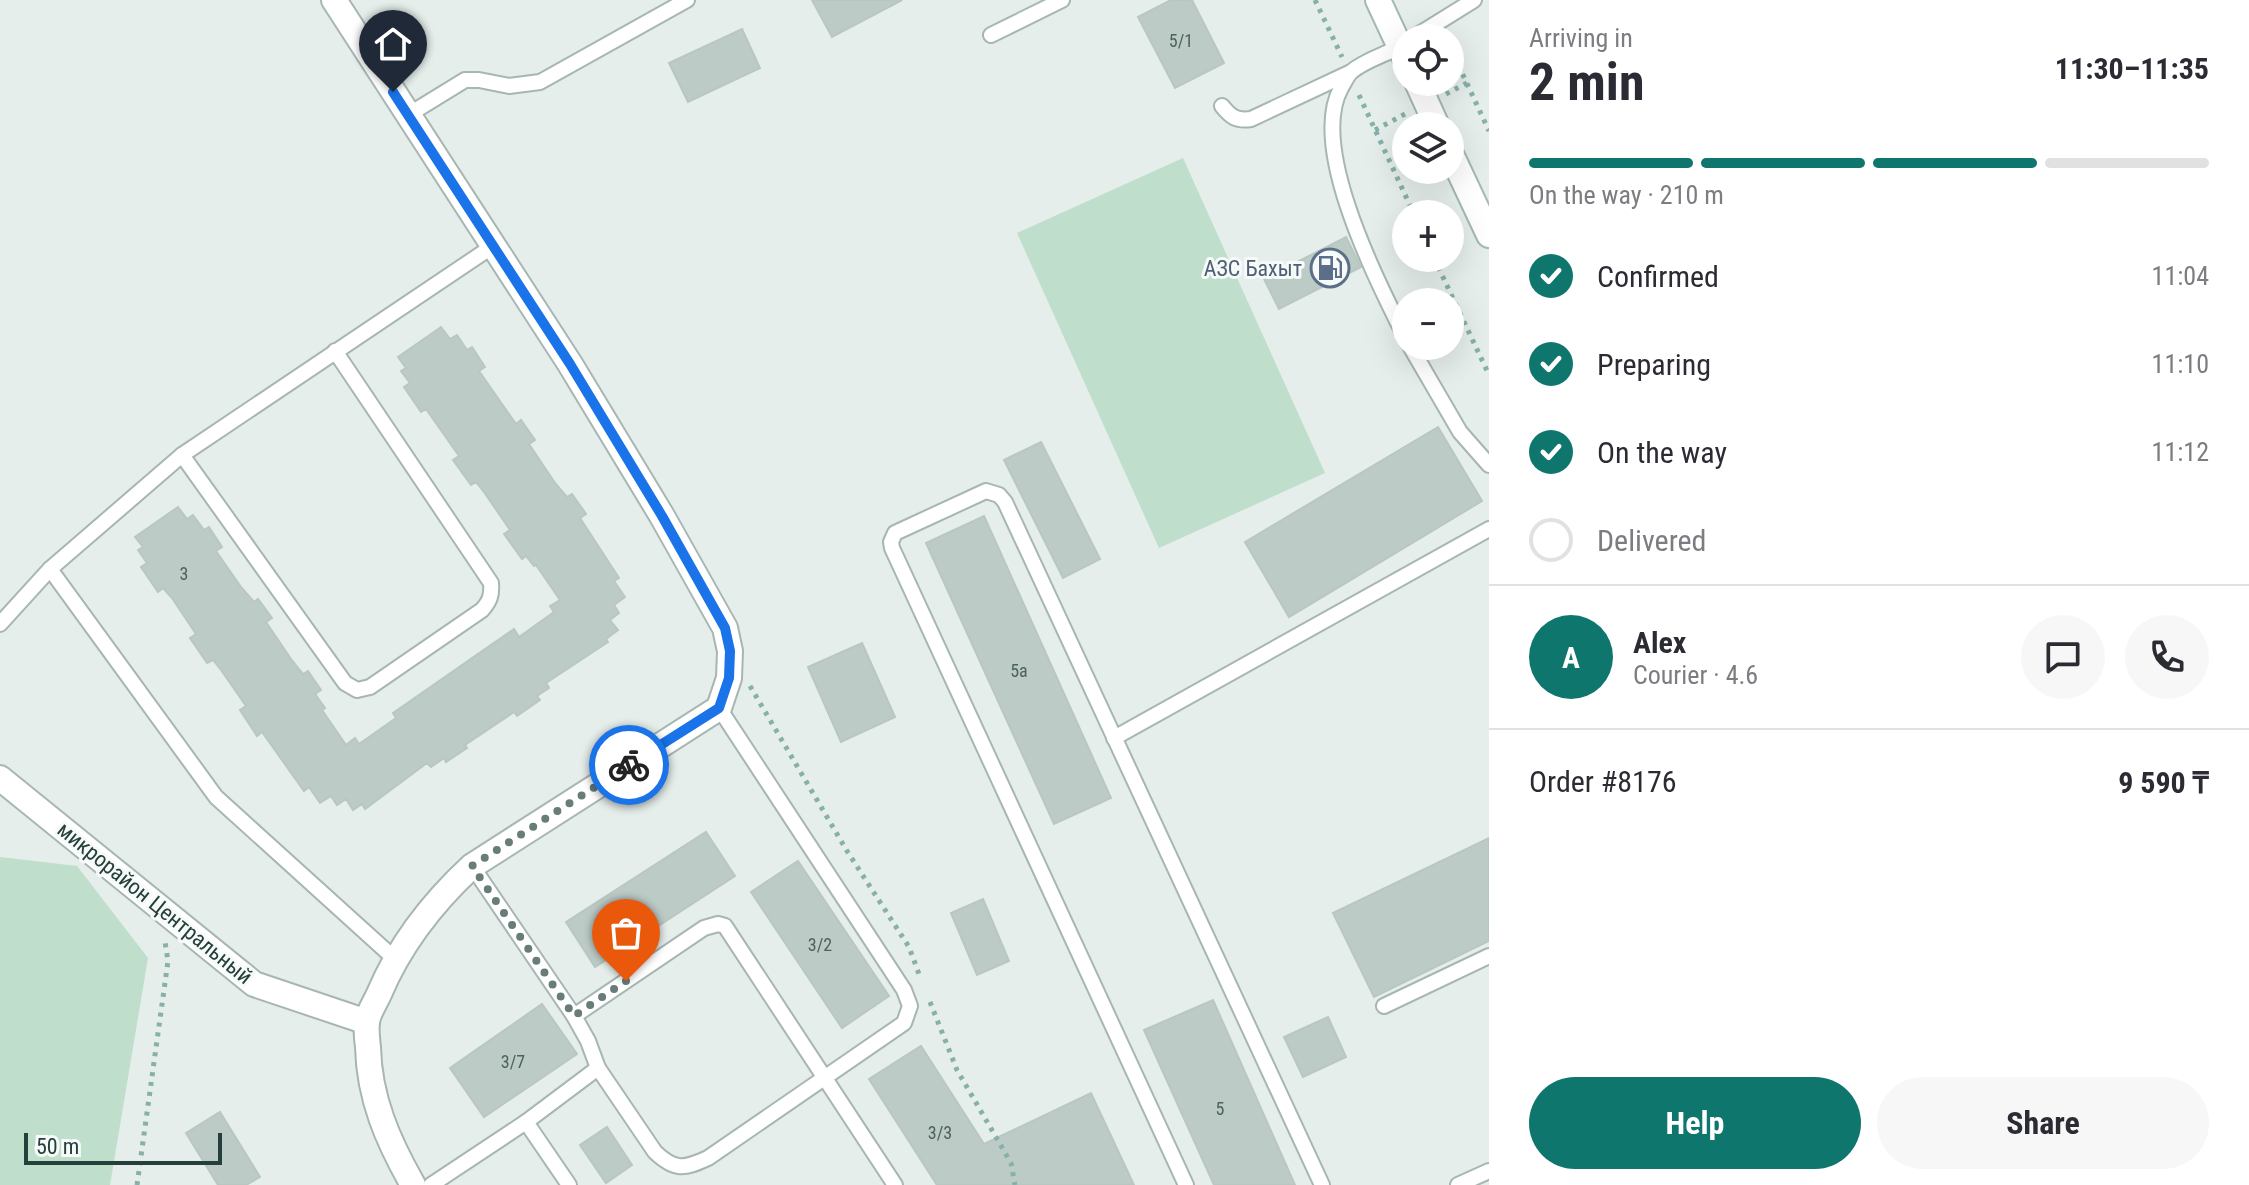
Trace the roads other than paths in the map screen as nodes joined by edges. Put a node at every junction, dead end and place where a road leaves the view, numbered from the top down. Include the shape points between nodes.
1 (334, 0) edge
2 (687, 0) edge
3 (1062, 0) edge
4 (1378, 0) edge
5 (1474, 0) edge
6 (1392, 24) edge
7 (1439, 24) edge
8 (991, 35) dead end
9 (1392, 54) edge
10 (1350, 73) junction
11 (1222, 106) dead end
12 (408, 115) junction
13 (1464, 182) edge
14 (1489, 235) edge
15 (493, 246) junction
16 (1392, 310) edge
17 (335, 351) junction
18 (1418, 360) edge
19 (182, 455) junction
20 (1489, 465) edge
21 (1489, 529) edge
22 (50, 569) junction
23 (0, 624) edge
24 (719, 708) junction
25 (1114, 738) junction
26 (0, 778) edge
27 (472, 866) junction
28 (1489, 956) edge
29 (395, 959) junction
30 (1384, 1006) dead end
31 (574, 1016) junction
32 (367, 1022) junction
33 (598, 1068) junction
34 (827, 1078) junction
35 (526, 1122) junction
36 (1489, 1171) edge
37 (1489, 1179) edge
38 (413, 1185) edge
39 (431, 1185) edge
40 (569, 1185) edge
41 (895, 1185) edge
42 (1186, 1185) edge
43 (1322, 1185) edge
44 (1458, 1185) edge
45 (1486, 1185) edge

1 - 12 street
2 - 12 lane via 540,82 509,86 465,80
3 - 8 lane
4 - 6 street
5 - 7 lane
9 - 10 lane
10 - 11 lane via 1251,119 1230,116
10 - 16 lane via 1338,94 1331,139 1353,220
12 - 15 street
13 - 14 street
15 - 17 lane
15 - 24 street via 624,452 725,628 729,678
17 - 19 lane
17 - 19 lane via 491,583 489,603 482,610 370,687 357,690 345,683
18 - 20 lane via 1460,432
19 - 22 lane
21 - 25 lane
22 - 23 lane
22 - 29 lane via 216,797
24 - 27 street
24 - 34 lane via 908,998 904,1023
25 - 42 lane via 999,495 980,493 895,533 892,548
25 - 43 lane
26 - 32 street, микрорайон Центральный via 254,984
27 - 29 street via 444,892
27 - 31 lane
28 - 30 lane
29 - 32 street
31 - 33 lane
31 - 34 lane via 704,928 718,924 730,932
32 - 38 street via 376,1107
33 - 34 lane via 655,1152 679,1168 708,1158
33 - 35 lane
34 - 41 lane
35 - 39 lane
35 - 40 lane
36 - 44 lane
37 - 45 lane

